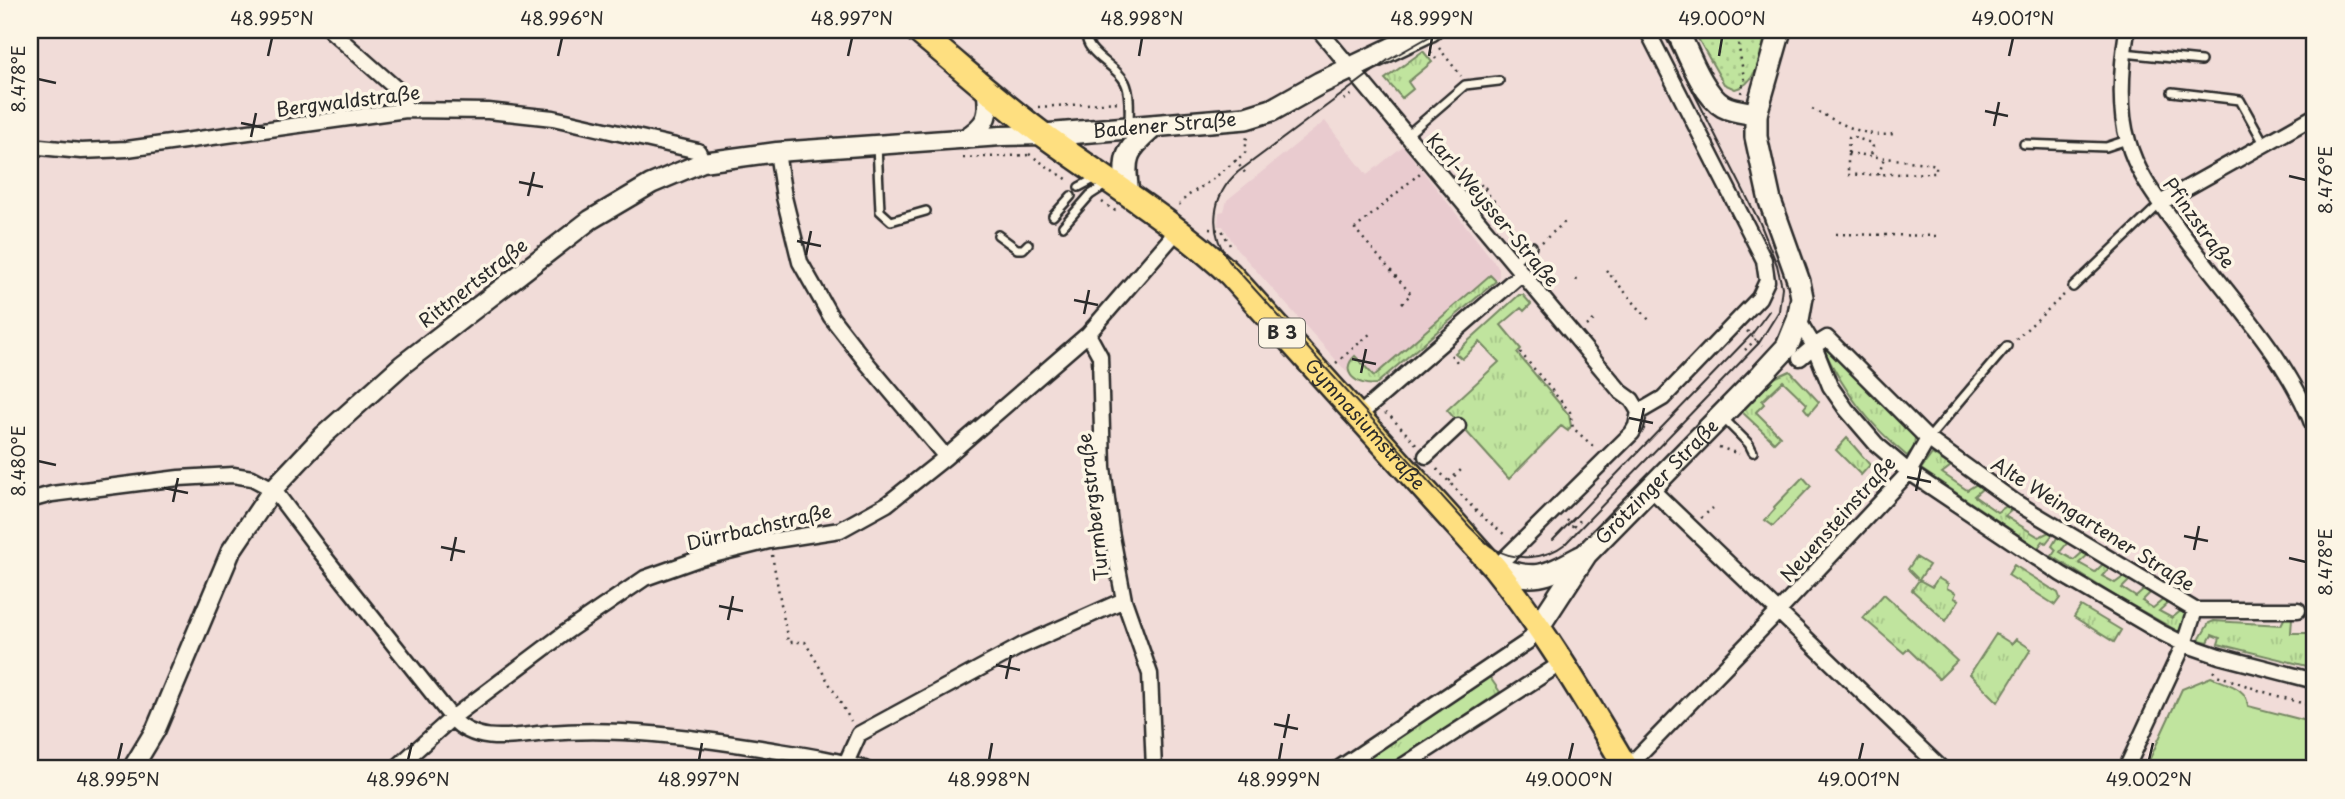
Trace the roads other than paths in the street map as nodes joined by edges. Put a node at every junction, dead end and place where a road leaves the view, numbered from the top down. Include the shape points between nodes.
1 (330, 30) edge
2 (916, 30) edge
3 (1087, 30) edge
4 (1319, 30) edge
5 (1647, 30) edge
6 (1677, 30) edge
7 (1780, 30) edge
8 (2127, 30) edge
9 (1433, 36) edge
10 (2124, 53) junction
11 (2201, 61) dead end
12 (1351, 69) junction
13 (1499, 81) dead end
14 (986, 87) junction
15 (2172, 92) dead end
16 (406, 110) junction
17 (1756, 114) junction
18 (2315, 116) edge
19 (1154, 126) junction
20 (1129, 128) junction
21 (1044, 135) junction
22 (1406, 135) junction
23 (964, 139) junction
24 (2127, 140) junction
25 (2024, 144) dead end
26 (877, 145) junction
27 (2266, 145) junction
28 (30, 146) edge
29 (776, 152) junction
30 (703, 162) junction
31 (1114, 184) junction
32 (1079, 187) dead end
33 (1071, 196) dead end
34 (2160, 203) junction
35 (926, 211) dead end
36 (1053, 216) dead end
37 (1063, 226) dead end
38 (1178, 230) junction
39 (998, 235) dead end
40 (1027, 244) dead end
41 (1532, 246) road end
42 (1517, 269) junction
43 (2073, 287) road end
44 (1798, 320) junction
45 (1088, 334) junction
46 (1814, 346) junction
47 (2007, 346) road end
48 (1787, 355) junction
49 (1830, 386) junction
50 (1639, 412) junction
51 (2312, 414) edge
52 (1358, 416) junction
53 (1721, 416) junction
54 (1458, 426) dead end
55 (2315, 431) edge
56 (1928, 439) junction
57 (1754, 452) dead end
58 (1426, 456) dead end
59 (946, 457) junction
60 (1909, 472) junction
61 (274, 489) junction
62 (1651, 489) junction
63 (30, 500) edge
64 (1445, 512) junction
65 (1469, 526) dead end
66 (1583, 545) junction
67 (1496, 568) junction
68 (1124, 600) junction
69 (2195, 610) junction
70 (2298, 610) dead end
71 (1779, 611) junction
72 (1539, 626) junction
73 (2184, 644) junction
74 (1563, 663) junction
75 (2315, 681) edge
76 (452, 718) junction
77 (846, 763) junction
78 (132, 769) edge
79 (395, 769) edge
80 (865, 769) edge
81 (1154, 769) edge
82 (1338, 769) edge
83 (1398, 769) edge
84 (1627, 769) edge
85 (1942, 769) edge
86 (2126, 769) edge

1 - 16 street via 400,92
2 - 14 main road, B 3
3 - 20 lane via 1089,47 1126,84
4 - 12 street, Karl-Weysser-Straße
5 - 50 street via 1764,260 1767,281 1759,298 1663,398
6 - 17 main road via 1715,99 1722,106
7 - 17 main road
8 - 10 street, Pfinzstraße
9 - 12 main road, Badener Straße
10 - 11 lane
10 - 24 street, Pfinzstraße via 2121,83
12 - 19 main road, Badener Straße via 1272,110 1246,118
12 - 22 street, Karl-Weysser-Straße
13 - 22 lane via 1465,85
14 - 21 main road, B 3
14 - 23 street via 985,121
15 - 27 lane via 2240,100
16 - 28 street, Bergwaldstraße via 127,149
16 - 30 street, Bergwaldstraße via 554,118 698,151
17 - 44 main road via 1757,144 1770,201 1799,282
18 - 27 street
19 - 20 main road, Badener Straße
19 - 31 main road via 1132,146 1125,171
20 - 21 main road, Badener Straße
21 - 23 street, Rittnertstraße
21 - 31 main road, Gymnasiumstraße / B 3
22 - 42 street, Karl-Weysser-Straße
23 - 26 street, Rittnertstraße
24 - 25 lane via 2106,147
24 - 34 street, Pfinzstraße via 2145,183
26 - 29 street, Rittnertstraße
26 - 35 lane via 880,211 891,221
27 - 34 street
29 - 30 street, Rittnertstraße
29 - 59 street via 800,262 831,317
30 - 61 street, Rittnertstraße via 628,197 550,249 374,389
31 - 32 lane via 1087,182
31 - 37 lane via 1090,195
31 - 38 main road, Gymnasiumstraße / B 3
33 - 36 lane
34 - 43 lane
34 - 51 street, Pfinzstraße via 2277,357
38 - 45 street
38 - 52 main road, Gymnasiumstraße / B 3 via 1230,274
39 - 40 lane via 1017,249
41 - 42 lane
42 - 50 street, Karl-Weysser-Straße
42 - 52 street
44 - 46 street
44 - 48 main road
45 - 59 street, Dürrbachstraße
45 - 68 street, Turmbergstraße via 1100,356 1103,468
46 - 48 street
46 - 49 street
46 - 56 street, Alte Weingartener Straße via 1827,338
47 - 56 lane, Neuensteinstraße
48 - 49 street
48 - 53 main road, Grötzinger Straße
49 - 60 street via 1876,443
50 - 67 street via 1636,426 1606,459
51 - 55 street, Pfinzstraße
52 - 64 main road, Gymnasiumstraße / B 3
53 - 57 lane
53 - 62 main road, Grötzinger Straße
54 - 58 street
56 - 60 street, Neuensteinstraße
56 - 69 street, Alte Weingartener Straße via 2015,502
59 - 76 street, Dürrbachstraße via 887,504 840,530 769,541 645,578
60 - 71 street, Neuensteinstraße
60 - 73 street via 2061,574
61 - 63 street via 233,475 179,478
61 - 76 street
61 - 78 street, Rittnertstraße via 231,551 162,717
62 - 66 main road, Grötzinger Straße
62 - 71 street
64 - 65 lane
64 - 67 main road, Gymnasiumstraße / B 3
66 - 67 main road via 1542,576 1525,577
66 - 72 main road, Grötzinger Straße
67 - 72 main road, Gymnasiumstraße / B 3
68 - 77 street via 1021,646 859,734
68 - 81 street, Turmbergstraße via 1150,674
69 - 70 street, Alte Weingartener Straße
69 - 73 street, Alte Weingartener Straße
71 - 84 street, Neuensteinstraße
71 - 85 street
72 - 74 main road, Gymnasiumstraße / B 3
72 - 82 street via 1527,642
73 - 75 street
73 - 86 street, Alte Weingartener Straße
74 - 83 street
74 - 84 main road, B 3
76 - 77 street via 469,732 485,737 589,730 702,739
76 - 79 street, Dürrbachstraße
77 - 80 street

